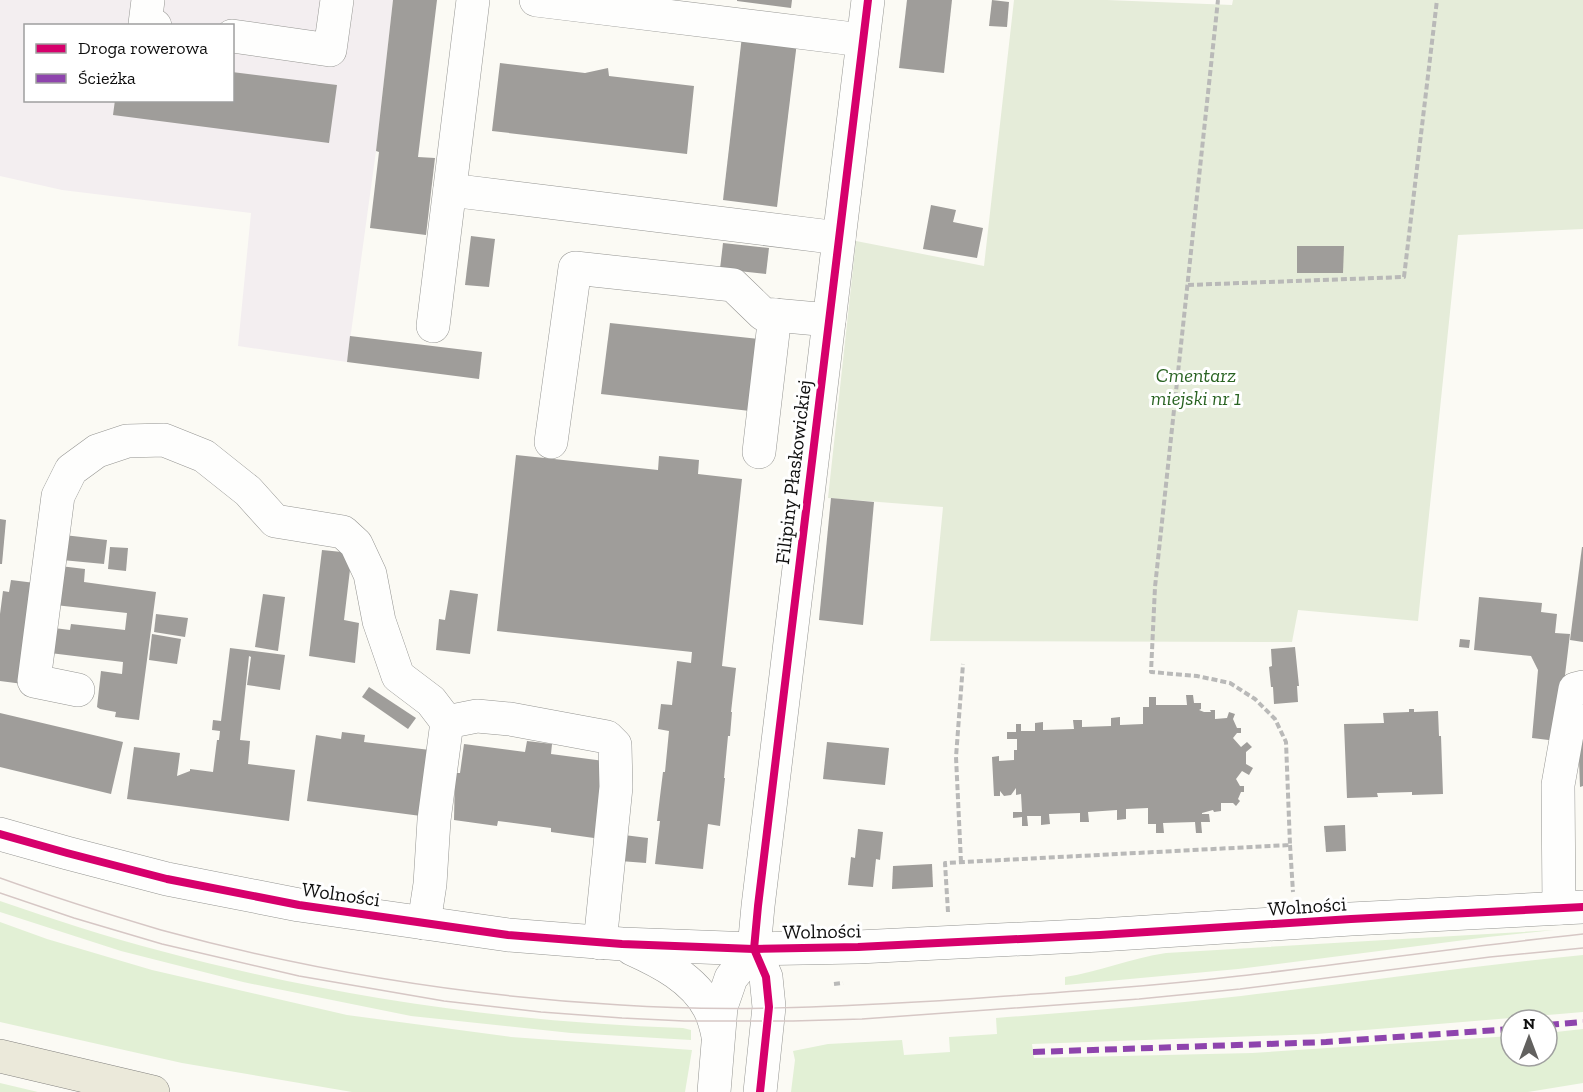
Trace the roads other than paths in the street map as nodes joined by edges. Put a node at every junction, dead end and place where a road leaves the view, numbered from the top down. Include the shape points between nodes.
1 (148, 0) edge
2 (337, 0) edge
3 (473, 0) edge
4 (536, 0) edge
5 (868, 0) edge
6 (145, 24) edge
7 (234, 36) edge
8 (862, 40) junction
9 (450, 190) junction
10 (839, 238) junction
11 (775, 315) junction
12 (829, 320) junction
13 (433, 326) dead end
14 (551, 442) dead end
15 (759, 452) dead end
16 (1583, 687) edge
17 (78, 690) dead end
18 (447, 722) junction
19 (0, 834) edge
20 (1571, 908) edge
21 (424, 923) junction
22 (611, 943) junction
23 (831, 948) junction
24 (754, 949) junction
25 (769, 1007) junction
26 (719, 1040) junction
27 (0, 1056) edge
28 (153, 1092) edge
29 (714, 1092) edge
30 (760, 1092) edge

1 - 6 street
2 - 7 street via 330,50
3 - 9 street
4 - 8 street
5 - 8 street, Filipiny Płaskowickiej
8 - 10 street, Filipiny Płaskowickiej
9 - 10 street
9 - 13 street
10 - 12 street, Filipiny Płaskowickiej
11 - 12 street
11 - 14 street via 763,314 733,285 575,268
11 - 15 street
12 - 24 street, Filipiny Płaskowickiej
16 - 20 street via 1575,688 1558,784
17 - 18 street via 34,681 58,496 71,470 97,451 126,441 164,440 204,456 248,491 275,522 344,532 356,544 370,574 398,676 431,700
18 - 21 street
18 - 22 street via 477,716 510,719 607,737 615,745
19 - 21 street, Wolności via 167,879 300,905
20 - 23 street, Wolności
21 - 22 street, Wolności
22 - 24 street, Wolności
22 - 26 street via 660,962 692,986 709,1007
23 - 24 street, Wolności
23 - 25 street via 805,960 785,980
24 - 25 street via 766,978
24 - 26 street via 731,978 721,1007
25 - 30 street
26 - 29 street
27 - 28 main road

